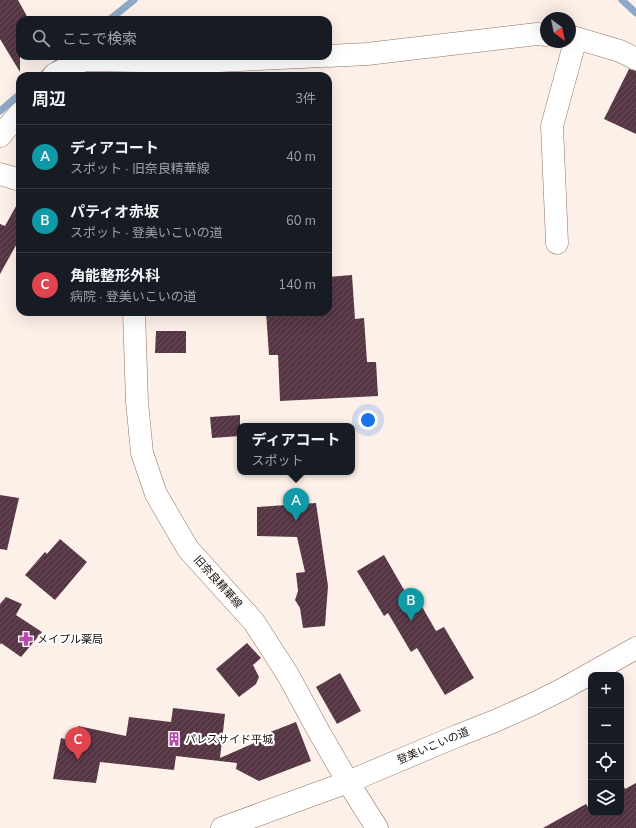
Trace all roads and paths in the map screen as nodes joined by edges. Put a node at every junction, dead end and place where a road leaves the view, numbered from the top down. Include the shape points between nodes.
1 (540, 34) edge
2 (576, 39) edge
3 (571, 48) edge
4 (332, 56) edge
5 (636, 59) edge
6 (84, 60) edge
7 (84, 60) edge
8 (239, 60) edge
9 (59, 72) edge
10 (16, 118) edge
11 (0, 136) edge
12 (0, 174) edge
13 (16, 179) edge
14 (556, 243) dead end
15 (134, 316) edge
16 (636, 648) edge
17 (348, 782) junction
18 (222, 828) edge
19 (377, 828) edge

1 - 4 street
2 - 5 street via 620,51
3 - 14 street via 552,126
6 - 9 street
7 - 8 street
10 - 11 street
12 - 13 street
15 - 17 street, 旧奈良精華線 via 137,402 142,453 156,494 188,549 254,622 288,675
16 - 17 street, 登美いこいの道 via 534,704
17 - 18 street, 登美いこいの道
17 - 19 street, 旧奈良精華線

